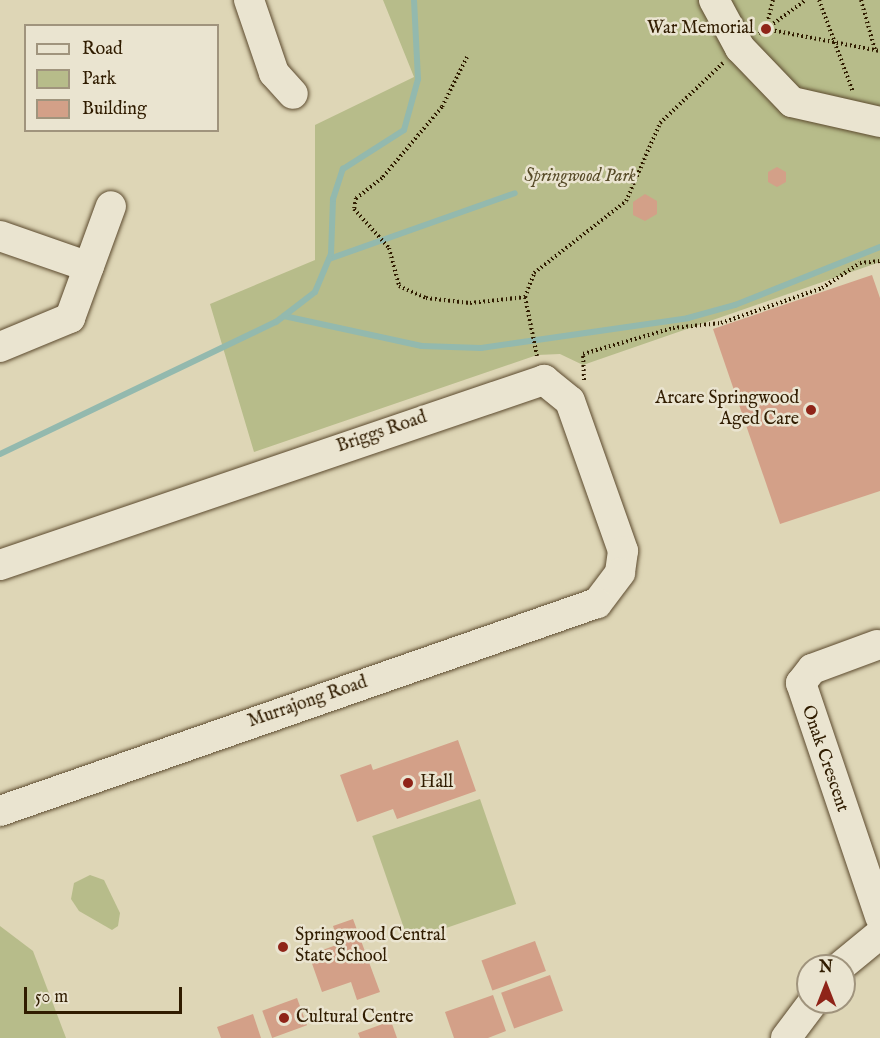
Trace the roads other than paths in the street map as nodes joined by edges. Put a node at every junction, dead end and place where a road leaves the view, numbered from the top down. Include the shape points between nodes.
1 (249, 0) edge
2 (714, 0) edge
3 (293, 94) dead end
4 (872, 122) edge
5 (111, 206) dead end
6 (0, 236) edge
7 (89, 267) junction
8 (0, 347) edge
9 (0, 565) edge
10 (612, 588) joint
11 (877, 645) dead end
12 (0, 811) edge
13 (880, 917) edge
14 (880, 934) edge
15 (856, 954) edge
16 (804, 1014) edge
17 (786, 1038) edge

1 - 3 street via 274,73
2 - 4 street via 740,48 792,102
5 - 7 street
6 - 7 street
7 - 8 street via 70,318
9 - 10 street, Briggs Road via 544,380 570,401 623,551
10 - 12 street, Murrajong Road via 597,603
11 - 13 street, Onak Crescent via 812,669 801,683
14 - 15 street
16 - 17 street

